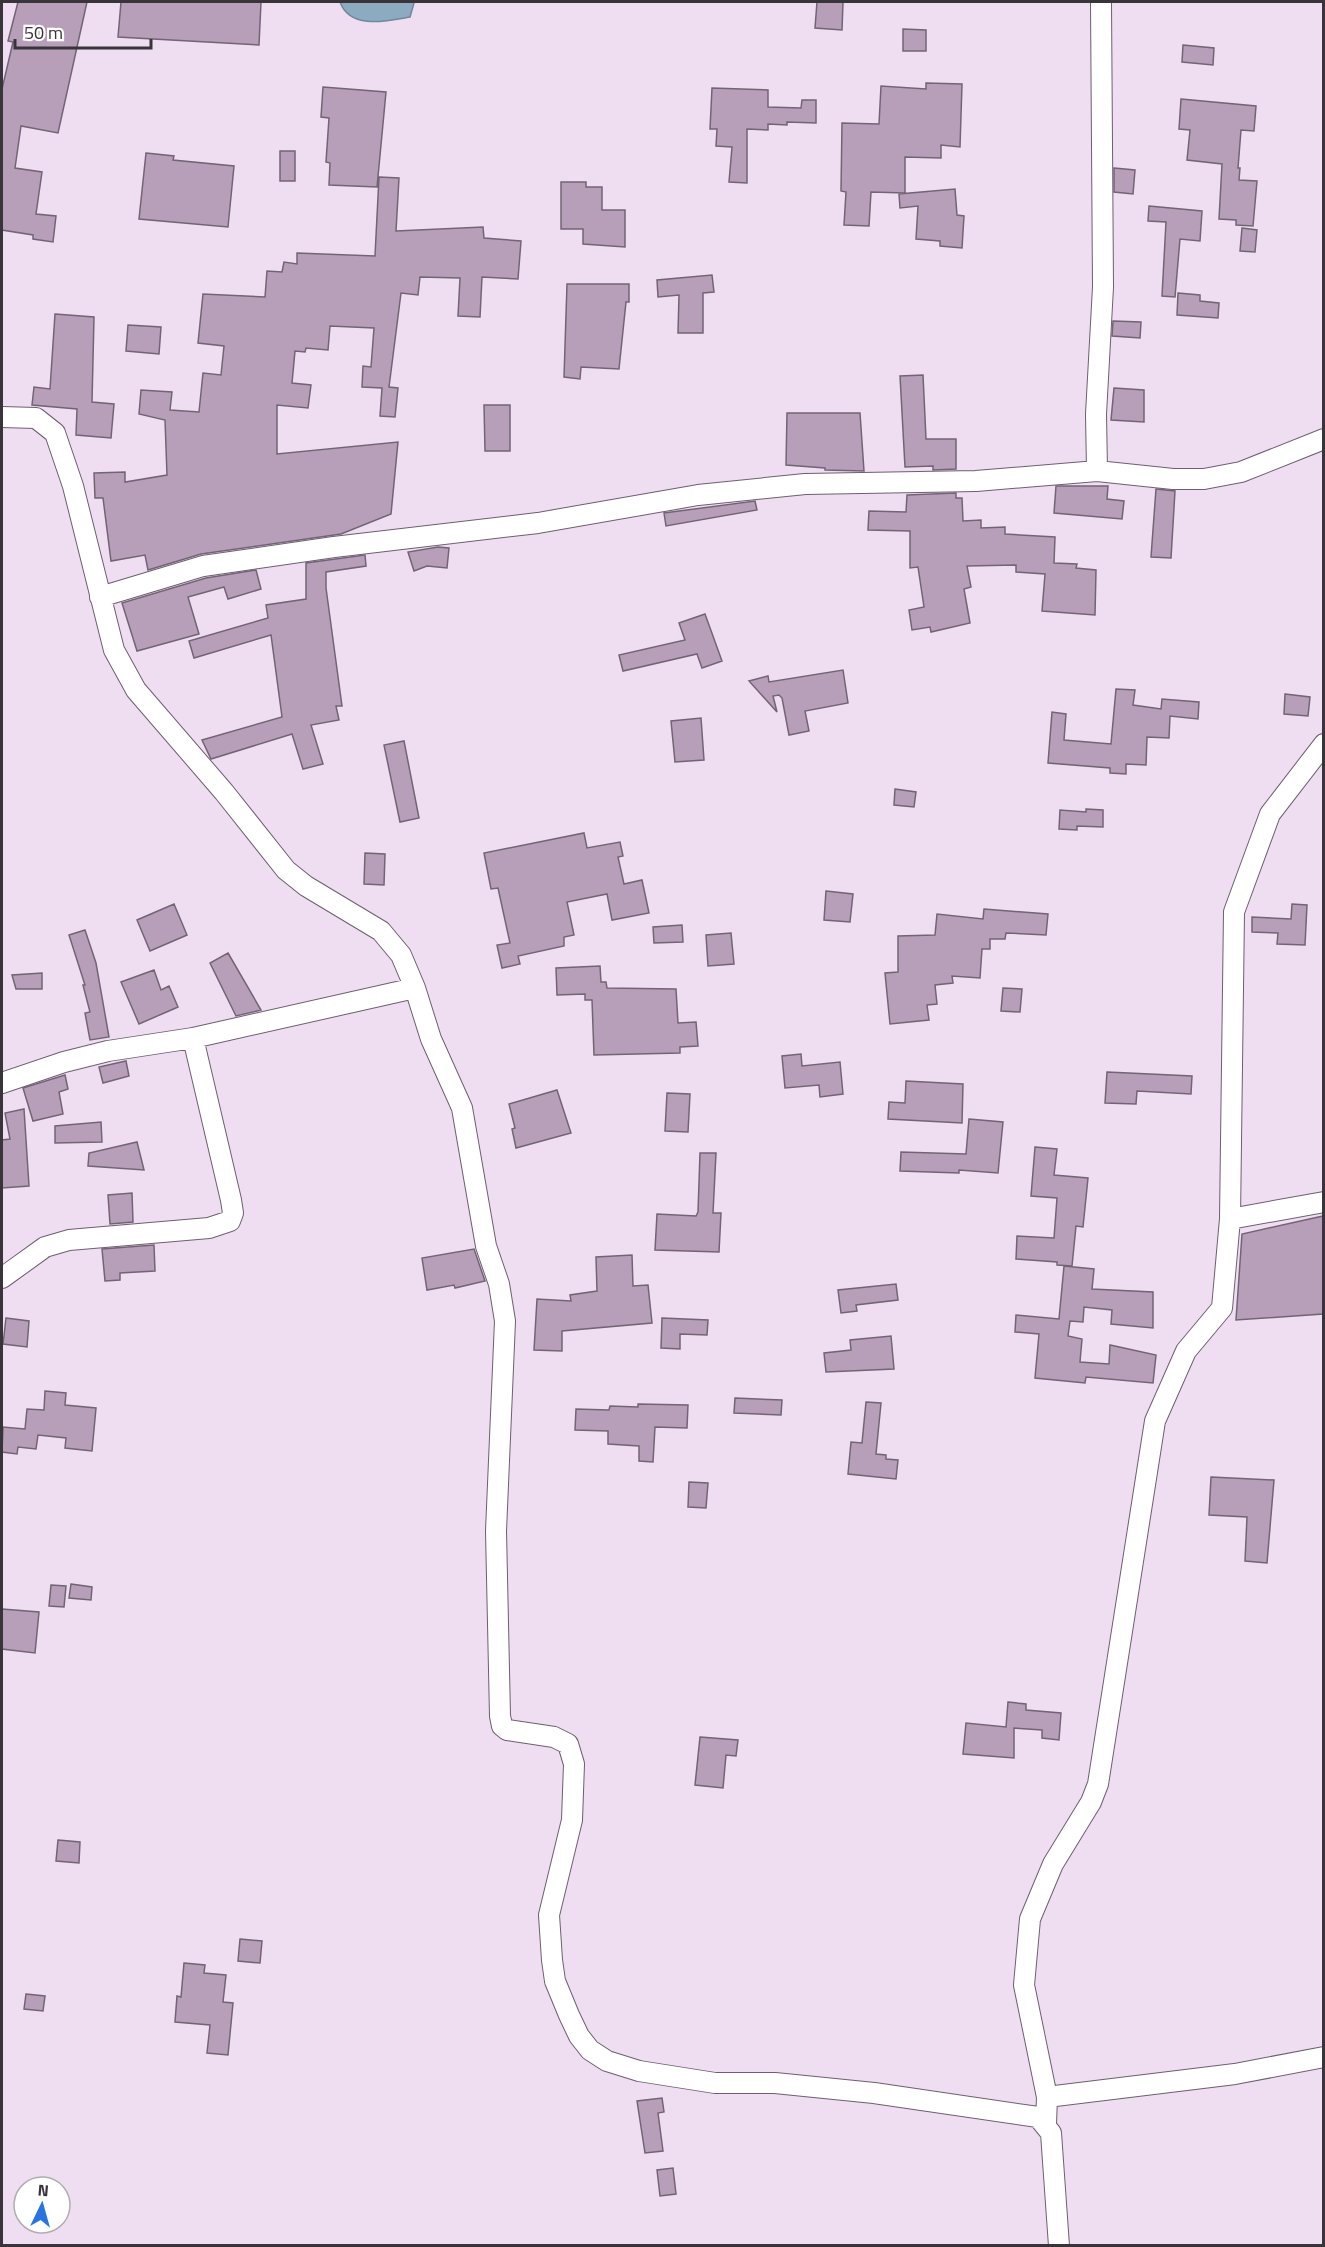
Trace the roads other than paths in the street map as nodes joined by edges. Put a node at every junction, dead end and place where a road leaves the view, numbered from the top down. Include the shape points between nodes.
1 (1101, 2) edge
2 (2, 417) edge
3 (1323, 439) edge
4 (1097, 471) junction
5 (100, 597) junction
6 (1323, 744) edge
7 (414, 988) junction
8 (193, 1038) junction
9 (2, 1083) edge
10 (1323, 1202) edge
11 (1230, 1219) junction
12 (2, 1278) edge
13 (1323, 2057) edge
14 (1047, 2097) junction
15 (1046, 2124) junction
16 (1059, 2246) edge

1 - 4 street via 1103,287
2 - 5 street via 36,418 54,433 73,486
3 - 4 street via 1241,472 1204,479
4 - 5 street via 976,481 805,484 698,495 538,523 203,566
5 - 7 street via 114,650 136,690 286,870 381,931 401,956
6 - 11 street via 1269,814 1234,912
7 - 8 street
7 - 15 street via 431,1039 462,1108 486,1246 499,1284 505,1321 496,1531 500,1716 507,1731 554,1737 568,1744 572,1757 572,1820 549,1915 555,1981 579,2036 590,2050 607,2061 639,2071 715,2083 775,2083 874,2093 1032,2115
8 - 9 street via 86,1056
8 - 12 street via 231,1200 230,1221 208,1228 69,1240 53,1244
10 - 11 street
11 - 14 street via 1222,1308 1186,1351 1155,1421 1098,1784 1053,1864 1030,1919 1024,1985
13 - 14 street via 1235,2074
14 - 15 street
15 - 16 street via 1051,2138

